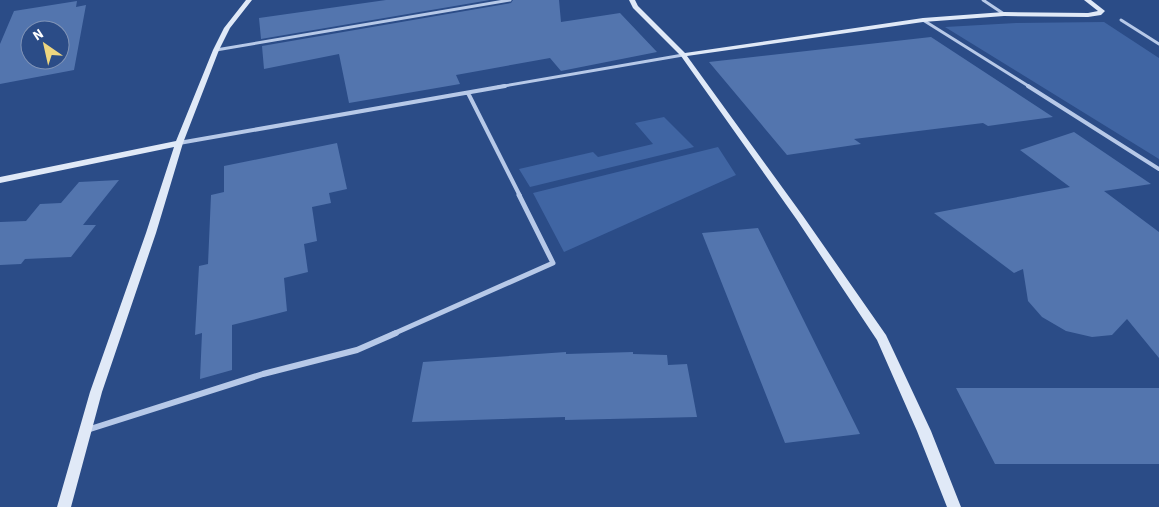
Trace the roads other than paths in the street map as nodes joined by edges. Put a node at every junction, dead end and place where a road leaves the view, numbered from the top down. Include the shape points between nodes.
1 (248, 0) edge
2 (510, 0) edge
3 (632, 0) edge
4 (983, 0) edge
5 (1087, 0) edge
6 (1004, 14) junction
7 (923, 20) junction
8 (1121, 20) dead end
9 (1159, 44) edge
10 (216, 50) junction
11 (683, 54) junction
12 (468, 93) junction
13 (179, 143) junction
14 (1159, 169) edge
15 (0, 180) edge
16 (87, 430) junction
17 (64, 507) edge
18 (954, 507) edge

1 - 10 street
2 - 10 street
3 - 11 street via 635,7
4 - 6 street
5 - 6 street via 1102,11 1088,15
6 - 7 street
7 - 11 street
7 - 14 street
8 - 9 street
10 - 13 street
11 - 12 street
11 - 18 street via 882,338
12 - 13 street
12 - 16 street via 553,263 357,350 254,376
13 - 15 street
13 - 16 street via 152,233 96,392
16 - 17 street

